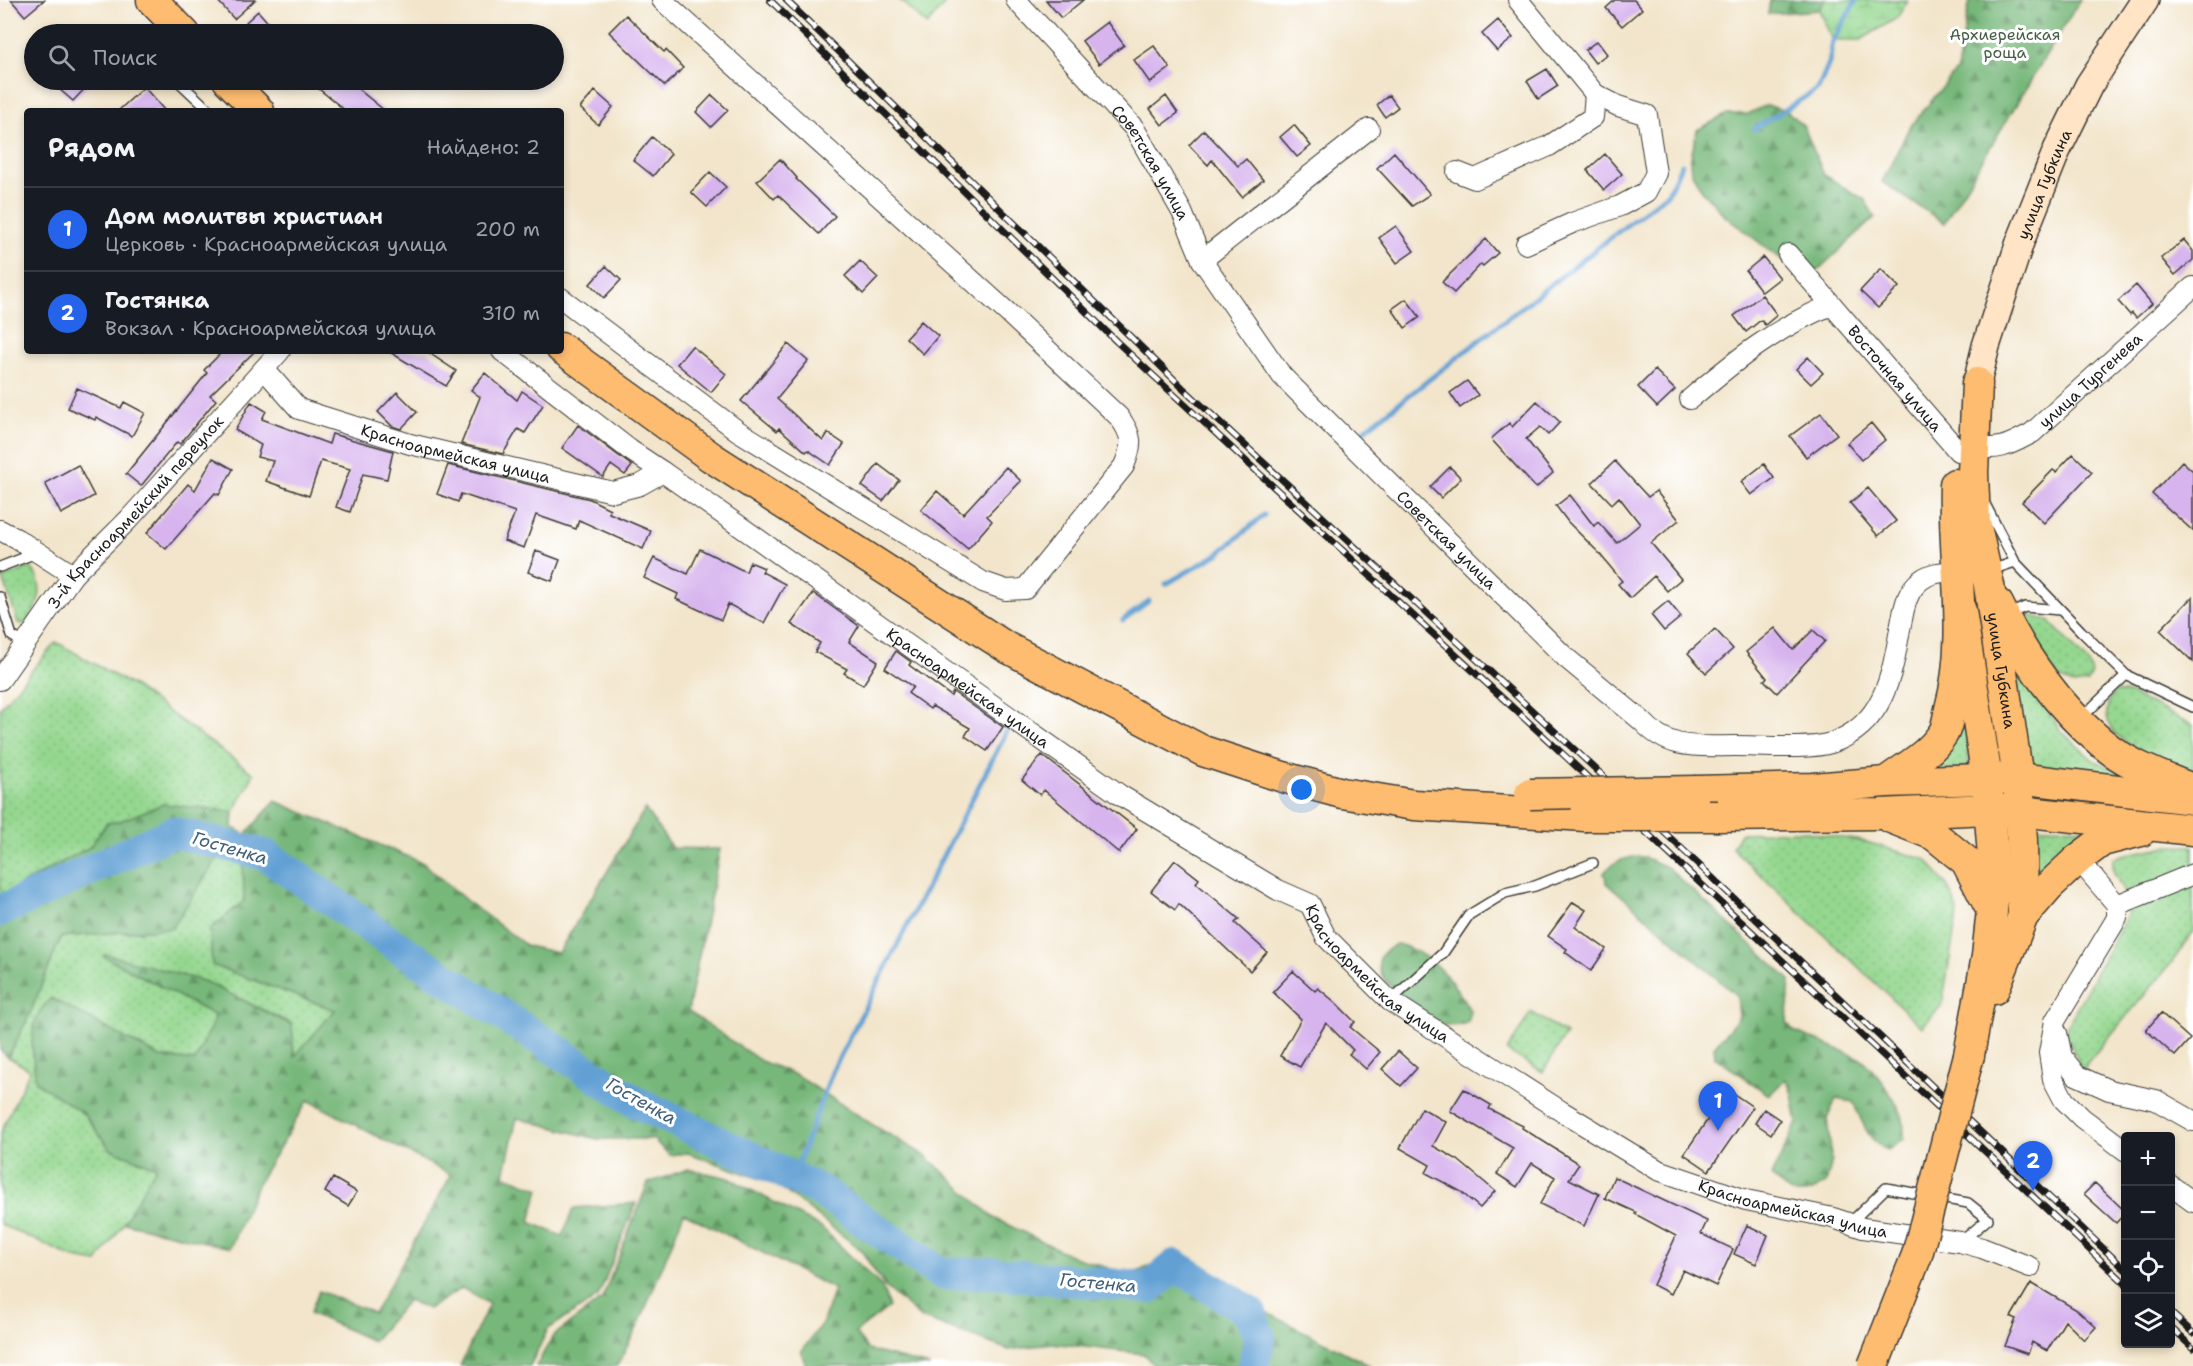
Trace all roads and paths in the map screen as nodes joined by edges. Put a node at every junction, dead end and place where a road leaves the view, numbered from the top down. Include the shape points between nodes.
1 (662, 0) edge
2 (1016, 0) edge
3 (1518, 0) edge
4 (2145, 0) edge
5 (188, 90) edge
6 (238, 90) edge
7 (1594, 94) junction
8 (207, 108) edge
9 (257, 108) edge
10 (1370, 129) dead end
11 (1457, 172) dead end
12 (1526, 244) dead end
13 (1788, 254) dead end
14 (1202, 260) junction
15 (2193, 287) edge
16 (564, 300) edge
17 (1832, 305) junction
18 (564, 350) edge
19 (277, 354) edge
20 (506, 354) edge
21 (264, 369) junction
22 (1977, 383) joint
23 (1690, 399) dead end
24 (1966, 449) junction
25 (663, 472) junction
26 (1973, 482) junction
27 (0, 530) edge
28 (38, 552) junction
29 (2015, 562) junction
30 (0, 567) edge
31 (1956, 571) junction
32 (73, 575) junction
33 (1987, 578) junction
34 (0, 597) edge
35 (2060, 610) junction
36 (1961, 611) junction
37 (2001, 628) junction
38 (24, 643) junction
39 (2126, 675) junction
40 (0, 680) edge
41 (2193, 707) edge
42 (1123, 709) junction
43 (2079, 721) junction
44 (2018, 778) junction
45 (1988, 779) junction
46 (1886, 782) junction
47 (2193, 789) edge
48 (2193, 799) edge
49 (1989, 809) junction
50 (2020, 811) junction
51 (1880, 814) junction
52 (2158, 826) junction
53 (2193, 830) edge
54 (2078, 859) junction
55 (1593, 863) dead end
56 (2193, 874) edge
57 (2117, 905) junction
58 (1992, 913) junction
59 (2023, 916) junction
60 (1390, 1001) junction
61 (2055, 1021) junction
62 (1969, 1055) junction
63 (2193, 1121) edge
64 (2121, 1147) edge
65 (2171, 1186) edge
66 (2193, 1202) edge
67 (1851, 1222) junction
68 (1960, 1242) junction
69 (2030, 1267) dead end
70 (1873, 1366) edge

1 - 16 street via 1119,417 1129,430 1131,449 1124,466 1025,589 1005,590 983,582 738,431
2 - 14 street, Советская улица via 1134,128 1182,212
3 - 7 street
4 - 22 main road, улица Губкина via 2089,85 2057,150 2020,242
5 - 8 lane
6 - 9 main road
7 - 11 street via 1593,117 1549,146 1475,179
7 - 12 street via 1647,115 1656,173 1646,192
10 - 14 street
13 - 17 street, Восточная улица
14 - 31 street, Советская улица via 1282,376 1565,657 1652,733 1667,741 1686,746 1828,744 1857,730 1884,695 1891,677 1909,594 1922,579
15 - 24 street, улица Тургенева via 2032,433 2007,447
17 - 23 street via 1804,315 1770,337
17 - 24 street, Восточная улица
18 - 42 main road via 711,457 976,628
19 - 21 street, 3-й Красноармейский переулок
20 - 25 street, Красноармейская улица
21 - 25 street, Красноармейская улица via 299,409 410,444 613,492 640,485
21 - 32 street, 3-й Красноармейский переулок
22 - 24 main road, улица Губкина
24 - 26 main road, улица Губкина
24 - 31 main road, улица Губкина via 1954,517
25 - 60 street, Красноармейская улица via 1120,795 1278,890 1310,904 1326,937
26 - 29 lane
26 - 33 main road, улица Губкина via 1975,522
27 - 28 street
28 - 30 lane
28 - 32 street
29 - 33 lane
29 - 35 lane
31 - 36 main road, улица Губкина
32 - 38 street, 3-й Красноармейский переулок
33 - 37 main road, улица Губкина
34 - 38 lane via 12,636
35 - 37 lane via 2025,608
35 - 39 lane
36 - 45 main road, улица Губкина
36 - 46 main road via 1958,683 1943,734
37 - 43 main road
37 - 44 main road, улица Губкина
38 - 40 street, 3-й Красноармейский переулок
39 - 41 lane
39 - 43 lane
42 - 46 main road, bridge via 1256,758 1367,785 1427,793 1696,791
42 - 51 main road, bridge via 1203,751 1342,793 1414,804 1585,816
43 - 47 main road via 2103,744 2137,766
44 - 45 main road
44 - 48 main road
44 - 50 main road, улица Губкина
45 - 46 main road
45 - 49 main road, улица Губкина
49 - 50 main road
49 - 51 main road
49 - 58 main road, улица Губкина via 1995,882
50 - 52 main road
50 - 59 main road, улица Губкина
51 - 58 main road via 1934,834 1952,848 1966,861
52 - 53 main road
52 - 54 main road via 2102,841
54 - 57 street
54 - 59 main road
55 - 60 lane via 1535,886 1505,893 1469,915 1443,952
56 - 57 street
57 - 61 street via 2117,918
58 - 62 main road, улица Губкина
59 - 62 main road
60 - 67 street, Красноармейская улица via 1658,1170 1746,1200
61 - 63 street via 2062,1057 2076,1075 2109,1090 2157,1100
61 - 64 street via 2049,1053 2058,1089 2082,1118
62 - 70 main road, bridge via 1917,1255
65 - 66 street
67 - 68 street, Красноармейская улица via 1863,1228
67 - 68 lane via 1886,1188 1968,1203 1988,1219
68 - 69 street, Красноармейская улица

